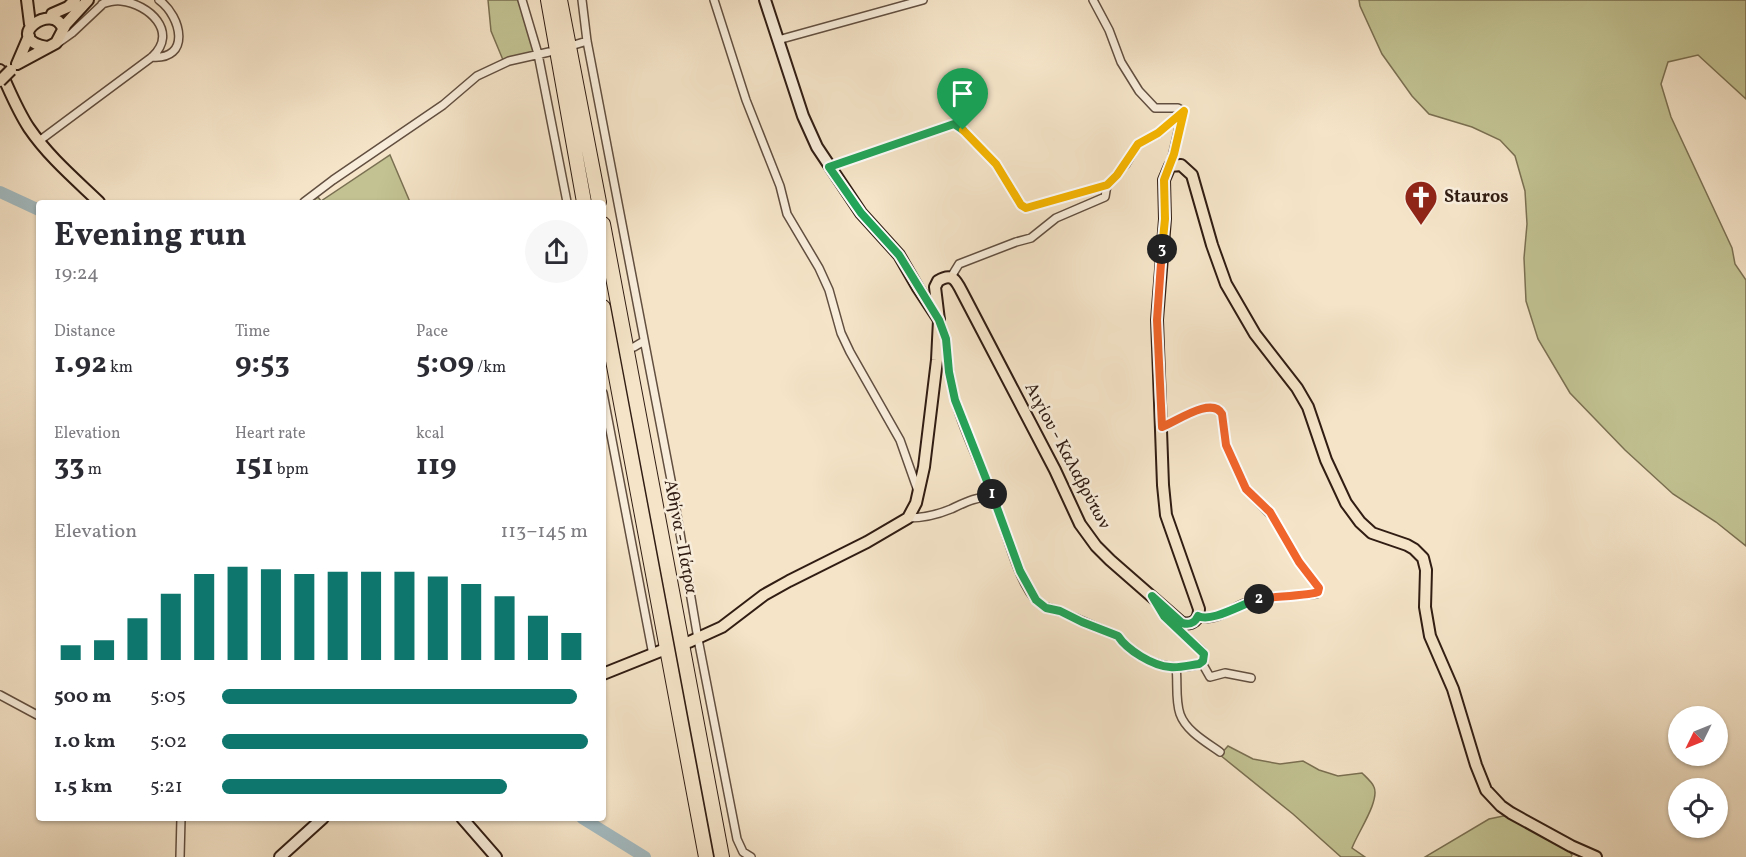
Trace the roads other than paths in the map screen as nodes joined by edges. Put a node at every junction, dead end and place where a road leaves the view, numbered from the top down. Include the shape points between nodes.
1 (28, 0) edge
2 (75, 0) edge
3 (88, 0) edge
4 (159, 0) edge
5 (522, 0) edge
6 (538, 0) edge
7 (548, 0) edge
8 (560, 0) edge
9 (582, 0) edge
10 (714, 0) edge
11 (765, 0) edge
12 (890, 0) edge
13 (923, 0) edge
14 (1093, 0) edge
15 (105, 2) edge
16 (893, 8) junction
17 (48, 13) junction
18 (30, 24) junction
19 (63, 29) junction
20 (28, 36) junction
21 (778, 40) junction
22 (587, 41) junction
23 (52, 45) junction
24 (574, 45) dead end
25 (549, 52) dead end
26 (538, 54) junction
27 (152, 57) junction
28 (9, 68) edge
29 (0, 81) edge
30 (563, 82) junction
31 (1184, 111) junction
32 (39, 141) junction
33 (1170, 166) junction
34 (829, 167) junction
35 (1107, 185) junction
36 (97, 200) edge
37 (307, 200) edge
38 (567, 200) edge
39 (584, 200) edge
40 (599, 200) edge
41 (606, 240) edge
42 (951, 277) junction
43 (939, 320) junction
44 (606, 324) edge
45 (644, 341) junction
46 (634, 347) dead end
47 (606, 409) edge
48 (1162, 427) junction
49 (918, 492) junction
50 (994, 498) junction
51 (908, 518) junction
52 (1152, 596) junction
53 (1198, 616) junction
54 (693, 640) junction
55 (663, 650) dead end
56 (653, 655) junction
57 (1202, 663) junction
58 (1176, 667) junction
59 (606, 673) edge
60 (1251, 678) dead end
61 (0, 695) edge
62 (36, 714) edge
63 (1220, 752) dead end
64 (181, 821) edge
65 (320, 821) edge
66 (465, 821) edge
67 (721, 850) edge
68 (180, 857) edge
69 (280, 857) edge
70 (496, 857) edge
71 (706, 857) edge
72 (751, 857) edge
73 (1596, 857) edge

1 - 17 main road
1 - 18 main road
2 - 17 main road via 68,7
3 - 19 main road
4 - 27 street via 178,24 179,36 174,49
5 - 26 street
6 - 30 highway via 551,54
7 - 30 highway
8 - 40 highway
9 - 22 street
10 - 49 street via 787,214 819,268 845,343 900,440
11 - 21 street
12 - 16 street
13 - 16 street
14 - 31 street via 1139,91 1155,108
15 - 23 street via 72,33
15 - 27 street via 122,1 145,10 157,20 163,39
16 - 21 street
17 - 18 main road via 38,14
17 - 19 main road via 60,20
18 - 20 main road
19 - 23 main road
20 - 23 main road via 33,42
20 - 28 main road
21 - 34 street via 806,123
22 - 24 street
22 - 45 street
23 - 28 main road
25 - 26 street
26 - 37 street via 477,76 443,105
26 - 38 street
27 - 32 street
28 - 29 main road, bridge
28 - 32 main road via 19,110
30 - 39 highway
31 - 33 street
31 - 35 street via 1138,144
32 - 36 main road
33 - 48 main road via 1164,180 1158,305
33 - 73 main road via 1181,165 1192,175 1226,284 1255,334 1305,401 1346,503 1372,533 1407,545 1423,558 1430,636 1453,689 1486,790 1511,813
34 - 35 street via 954,124 996,164 1023,208
34 - 43 street via 861,213 899,255
35 - 42 street via 1105,197 1056,218 1027,240 959,264
41 - 67 highway, Αθήνα - Πάτρα
42 - 43 main road via 938,281 935,287
42 - 52 main road, Αιγίου - Καλαβρύτων via 1042,444 1080,524 1096,546
43 - 49 main road via 926,456
43 - 50 street via 946,339 955,400
44 - 71 highway, Αθήνα - Πάτρα
45 - 46 street
45 - 54 street
47 - 56 street
48 - 53 main road via 1166,514 1199,609
48 - 53 street via 1206,407 1220,410 1226,445 1246,489 1270,512 1319,588 1316,594 1260,599 1212,618
49 - 51 main road
50 - 51 street via 966,500 941,512
50 - 58 street via 1020,571 1036,600 1046,608 1118,636 1155,663
51 - 54 main road via 764,595 722,627
52 - 53 main road, Αιγίου - Καλαβρύτων via 1182,623 1192,623
52 - 57 street via 1164,616 1202,651
54 - 72 street via 737,838 743,852
55 - 56 main road
56 - 59 main road
57 - 58 street
57 - 60 street via 1210,676 1225,673
58 - 63 street via 1180,714 1185,723
61 - 62 street
64 - 68 street
65 - 69 street
66 - 70 street

